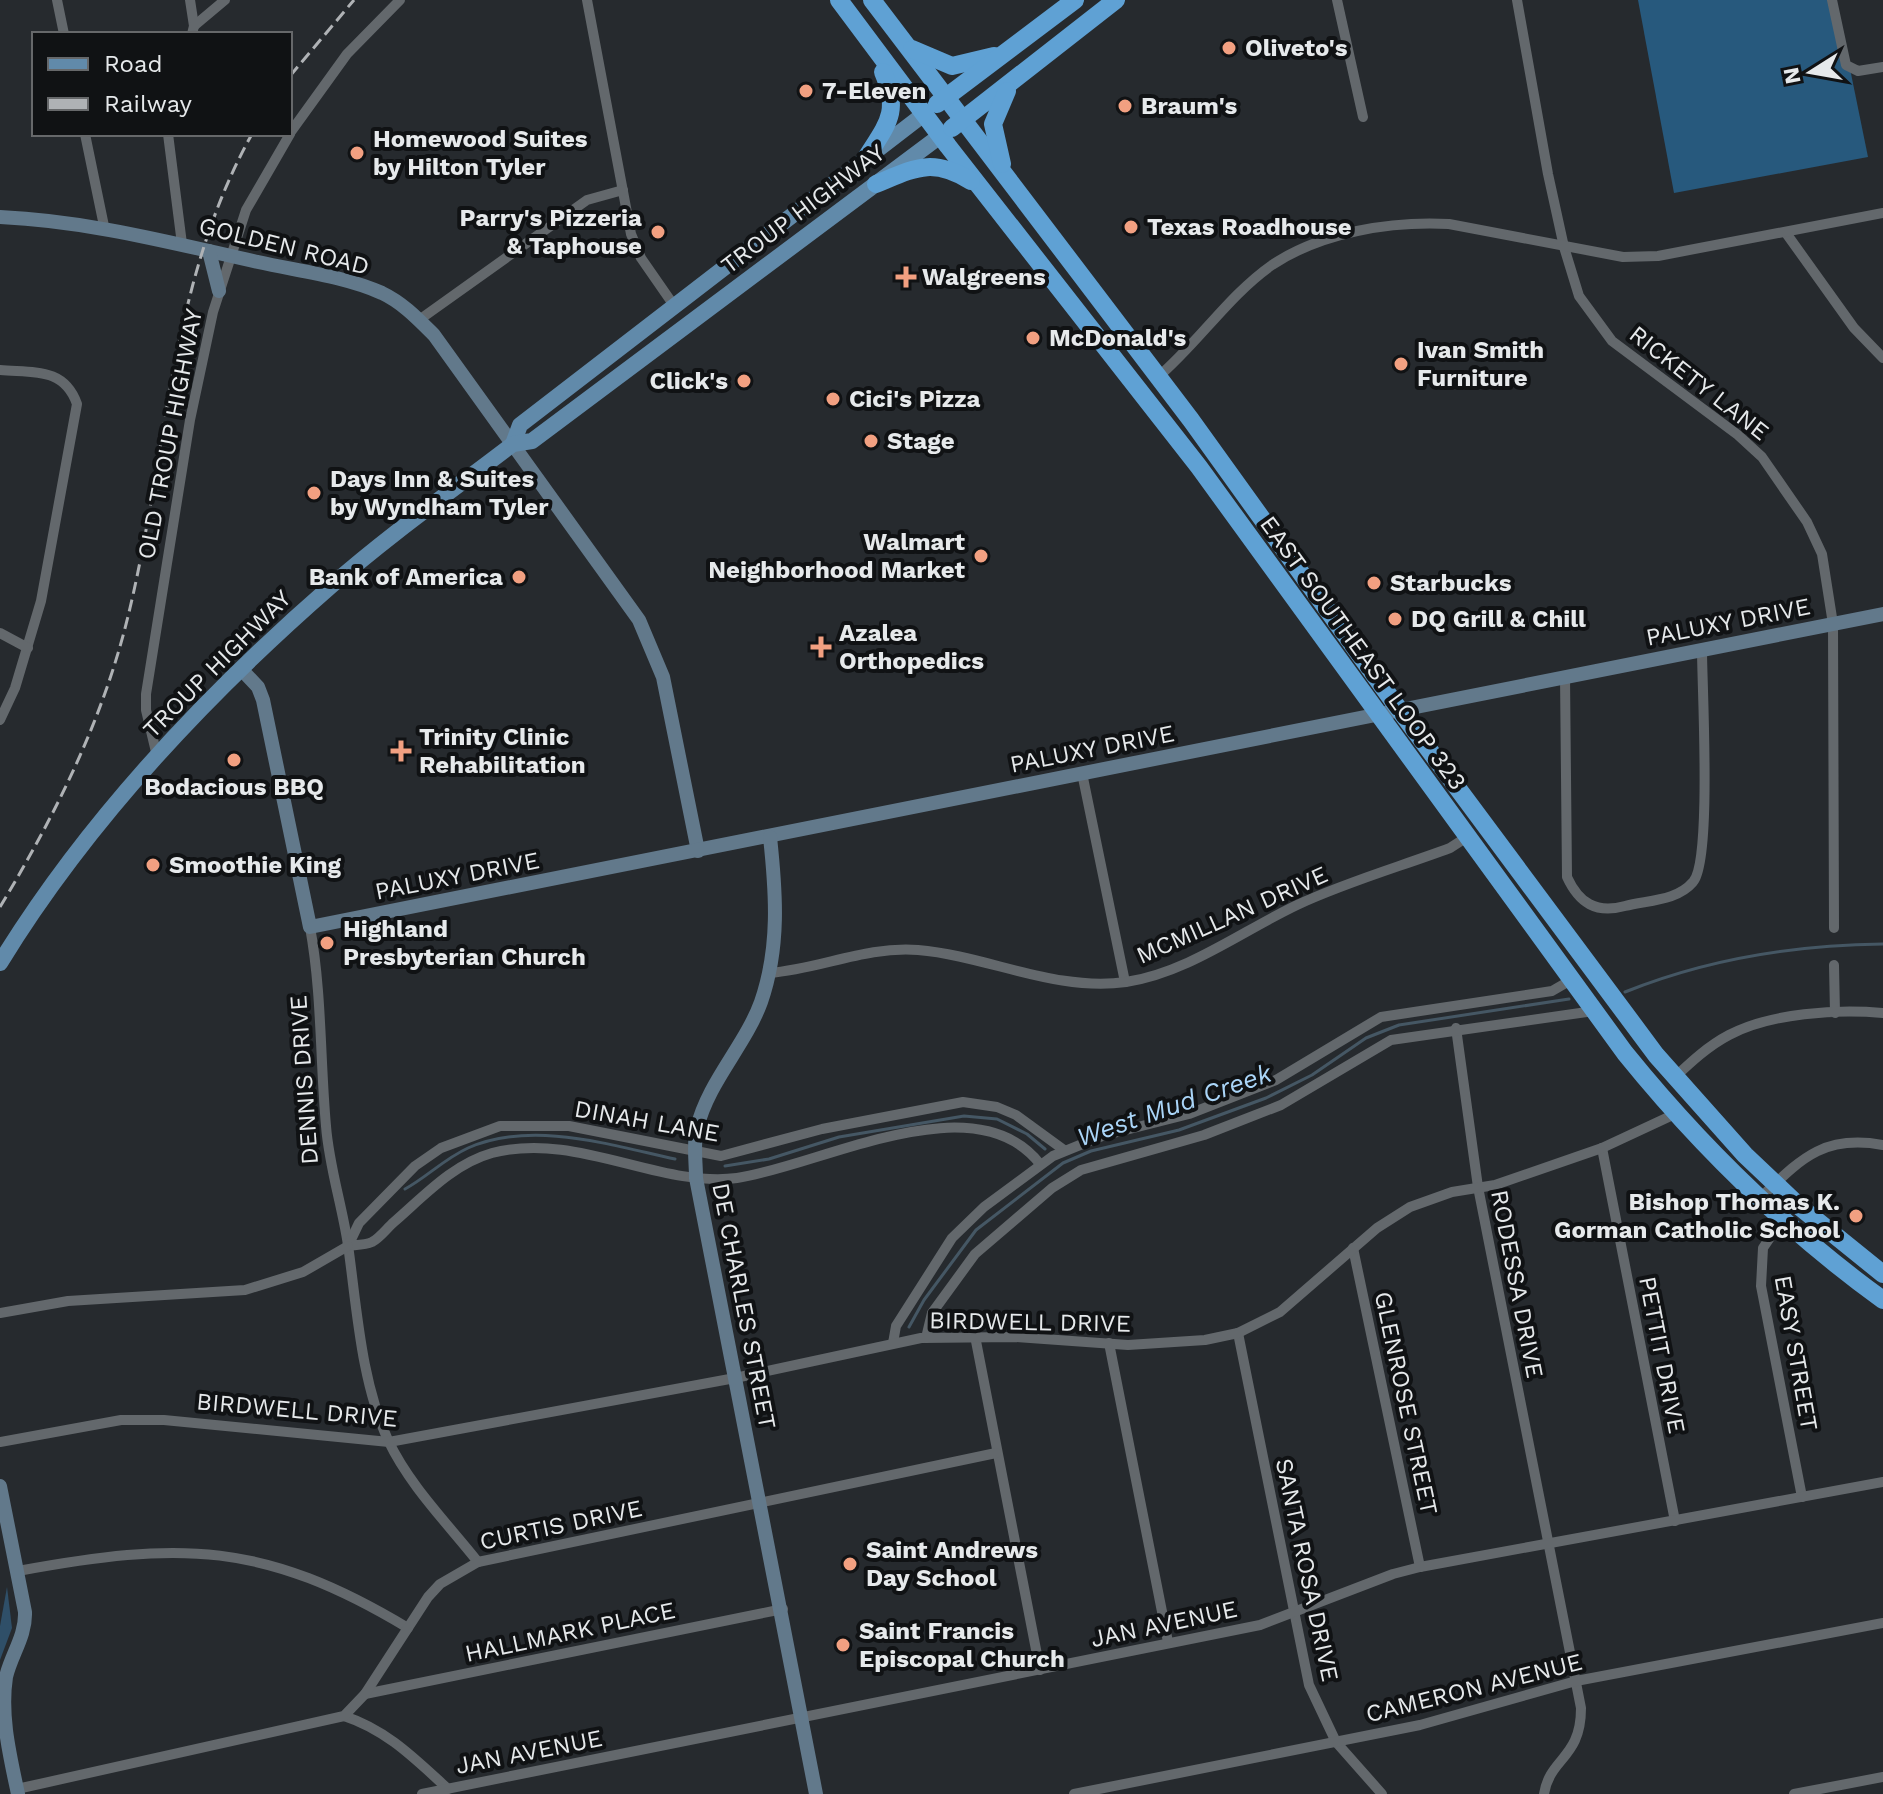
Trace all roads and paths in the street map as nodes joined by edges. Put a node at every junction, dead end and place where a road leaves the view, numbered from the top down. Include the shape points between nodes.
1 (57, 0) edge
2 (190, 0) edge
3 (225, 0) edge
4 (400, 0) edge
5 (587, 0) edge
6 (839, 0) edge
7 (872, 0) edge
8 (1075, 0) edge
9 (1116, 0) edge
10 (1337, 0) edge
11 (1517, 0) edge
12 (1832, 0) edge
13 (193, 30) edge
14 (64, 32) edge
15 (870, 43) junction
16 (906, 46) junction
17 (1008, 51) junction
18 (1883, 67) edge
19 (1016, 79) junction
20 (945, 98) junction
21 (924, 114) junction
22 (1363, 117) dead end
23 (962, 121) junction
24 (292, 131) edge
25 (85, 136) edge
26 (168, 136) edge
27 (289, 136) edge
28 (940, 136) junction
29 (866, 158) junction
30 (1007, 178) junction
31 (876, 184) junction
32 (979, 186) junction
33 (623, 190) junction
34 (1883, 213) edge
35 (0, 217) edge
36 (104, 226) junction
37 (1786, 233) junction
38 (182, 244) junction
39 (1564, 247) junction
40 (209, 251) junction
41 (230, 256) junction
42 (219, 291) junction
43 (675, 307) junction
44 (419, 320) junction
45 (1883, 358) edge
46 (0, 370) edge
47 (1158, 377) junction
48 (513, 444) junction
49 (1883, 614) edge
50 (1833, 624) junction
51 (0, 633) edge
52 (28, 648) junction
53 (1702, 650) junction
54 (241, 669) junction
55 (1565, 676) junction
56 (1398, 708) junction
57 (1379, 712) junction
58 (0, 720) edge
59 (157, 756) junction
60 (1082, 773) junction
61 (770, 837) junction
62 (1467, 837) junction
63 (698, 851) junction
64 (310, 927) junction
65 (1834, 928) dead end
66 (0, 963) edge
67 (1834, 965) dead end
68 (769, 973) junction
69 (1571, 980) junction
70 (1125, 982) junction
71 (1594, 1011) junction
72 (1835, 1013) junction
73 (1883, 1013) edge
74 (1456, 1028) junction
75 (1674, 1078) junction
76 (1675, 1114) junction
77 (1883, 1145) edge
78 (1602, 1148) junction
79 (1064, 1150) junction
80 (696, 1151) junction
81 (1040, 1164) junction
82 (696, 1178) junction
83 (1775, 1184) junction
84 (1478, 1187) junction
85 (1759, 1199) junction
86 (1782, 1220) junction
87 (348, 1246) junction
88 (1353, 1248) junction
89 (1883, 1274) edge
90 (1853, 1278) junction
91 (1883, 1287) edge
92 (1883, 1300) edge
93 (0, 1313) edge
94 (1238, 1333) junction
95 (975, 1336) junction
96 (926, 1338) junction
97 (893, 1343) junction
98 (1109, 1343) junction
99 (735, 1378) junction
100 (0, 1442) edge
101 (389, 1442) junction
102 (996, 1453) junction
103 (1883, 1482) edge
104 (0, 1486) edge
105 (1802, 1497) junction
106 (760, 1504) junction
107 (1675, 1521) junction
108 (1547, 1546) junction
109 (478, 1562) junction
110 (1420, 1567) junction
111 (18, 1571) junction
112 (783, 1609) junction
113 (1296, 1613) junction
114 (1883, 1623) edge
115 (408, 1628) junction
116 (1168, 1642) junction
117 (1040, 1670) junction
118 (1576, 1681) junction
119 (365, 1694) junction
120 (344, 1716) junction
121 (803, 1717) junction
122 (1336, 1742) junction
123 (1883, 1777) edge
124 (448, 1789) junction
125 (18, 1791) edge
126 (1827, 1791) edge
127 (422, 1794) edge
128 (816, 1794) edge
129 (1074, 1794) edge
130 (1382, 1794) edge
131 (1544, 1794) edge
132 (1794, 1794) edge

1 - 14 street
2 - 13 street
3 - 13 street
4 - 24 street, OLD TROUP HIGHWAY via 347,54
5 - 33 street
6 - 15 highway, EAST SOUTHEAST LOOP 323
7 - 16 highway, EAST SOUTHEAST LOOP 323
8 - 17 highway, TROUP HIGHWAY
9 - 19 highway, TROUP HIGHWAY
10 - 22 street
11 - 39 street, RICKETY LANE
12 - 18 street via 1846,65 1858,71
15 - 21 highway, EAST SOUTHEAST LOOP 323
15 - 29 highway via 893,107
16 - 17 highway via 952,66
16 - 20 highway, EAST SOUTHEAST LOOP 323
17 - 20 highway, TROUP HIGHWAY
19 - 23 highway, TROUP HIGHWAY
19 - 30 highway via 993,124
20 - 21 highway, TROUP HIGHWAY
20 - 23 highway, EAST SOUTHEAST LOOP 323
21 - 28 highway, EAST SOUTHEAST LOOP 323
21 - 29 main road, TROUP HIGHWAY
23 - 28 highway, TROUP HIGHWAY
23 - 30 highway, EAST SOUTHEAST LOOP 323
25 - 36 street
26 - 38 street
27 - 41 street, OLD TROUP HIGHWAY via 246,210
28 - 31 main road, TROUP HIGHWAY
28 - 32 highway, EAST SOUTHEAST LOOP 323
29 - 43 main road, TROUP HIGHWAY
30 - 47 highway, EAST SOUTHEAST LOOP 323
31 - 32 highway via 929,165
31 - 48 main road, TROUP HIGHWAY via 532,441
32 - 57 highway, EAST SOUTHEAST LOOP 323 via 1199,467
33 - 43 street via 641,258
33 - 44 street via 587,200
34 - 37 street
35 - 36 street, GOLDEN ROAD
36 - 38 street, GOLDEN ROAD
37 - 39 street via 1669,255 1623,257
37 - 45 street via 1854,328
38 - 40 street, GOLDEN ROAD
39 - 47 street via 1490,230 1421,223 1336,236 1271,266
39 - 50 street, RICKETY LANE via 1579,296 1604,333 1738,435 1774,473 1818,543 1828,575
40 - 41 street, GOLDEN ROAD
40 - 42 street
41 - 42 street, OLD TROUP HIGHWAY
41 - 44 street, GOLDEN ROAD via 382,293
42 - 59 street, OLD TROUP HIGHWAY via 190,420 151,650 146,710
43 - 48 main road, TROUP HIGHWAY via 520,425
44 - 48 street, GOLDEN ROAD
46 - 52 street via 51,375 64,381 77,404
47 - 56 highway, EAST SOUTHEAST LOOP 323
48 - 54 main road, TROUP HIGHWAY via 332,585
48 - 63 street, GOLDEN ROAD via 618,586 653,648
49 - 50 street, PALUXY DRIVE
50 - 53 street, PALUXY DRIVE
50 - 65 street, RICKETY LANE
51 - 52 street
52 - 58 street
53 - 55 street, PALUXY DRIVE
53 - 55 street via 1703,840 1698,876 1678,894 1608,911 1581,900 1566,864
54 - 59 main road, TROUP HIGHWAY
54 - 64 street, DENNIS DRIVE via 263,700
55 - 56 street, PALUXY DRIVE
56 - 57 street, PALUXY DRIVE
56 - 75 highway, EAST SOUTHEAST LOOP 323
57 - 60 street, PALUXY DRIVE
57 - 62 highway, EAST SOUTHEAST LOOP 323
59 - 66 main road, TROUP HIGHWAY via 82,846
60 - 61 street, PALUXY DRIVE
60 - 70 street
61 - 63 street, PALUXY DRIVE
61 - 68 street, DE CHARLES STREET via 776,901
62 - 69 highway, EAST SOUTHEAST LOOP 323
62 - 70 street, MCMILLAN DRIVE via 1297,905 1166,971
63 - 64 street, PALUXY DRIVE
64 - 87 street, DENNIS DRIVE via 319,984 328,1147
67 - 72 street
68 - 70 street, MCMILLAN DRIVE via 888,949 921,950 1071,982
68 - 80 street, DE CHARLES STREET via 760,1005 707,1100 696,1131
69 - 71 highway, EAST SOUTHEAST LOOP 323
69 - 79 street via 1552,991 1381,1017 1276,1080 1189,1114
71 - 74 street
71 - 76 highway, EAST SOUTHEAST LOOP 323
72 - 73 street
72 - 75 street via 1738,1031
74 - 84 street, RODESSA DRIVE
74 - 96 street via 1391,1040 1281,1105 1069,1176 975,1254 932,1313
75 - 83 highway, EAST SOUTHEAST LOOP 323
76 - 78 street, BIRDWELL DRIVE
76 - 85 highway, EAST SOUTHEAST LOOP 323
77 - 83 street via 1853,1141 1826,1146
78 - 84 street, BIRDWELL DRIVE
78 - 107 street, PETTIT DRIVE
79 - 80 street, DINAH LANE via 1006,1110 963,1102 822,1129 746,1152 721,1156
79 - 81 street
80 - 82 street, DE CHARLES STREET
80 - 87 street, DINAH LANE via 569,1126 500,1126 441,1148 415,1166 359,1223
81 - 82 street, DINAH LANE via 999,1133 952,1128 841,1149 761,1173
81 - 97 street via 952,1238 896,1326
82 - 87 street, DINAH LANE via 573,1150 493,1153 452,1171 371,1243
82 - 99 street, DE CHARLES STREET
83 - 85 street
83 - 89 highway, EAST SOUTHEAST LOOP 323
84 - 88 street, BIRDWELL DRIVE via 1410,1207
84 - 108 street, RODESSA DRIVE
85 - 86 highway, EAST SOUTHEAST LOOP 323
86 - 90 highway, EAST SOUTHEAST LOOP 323
86 - 105 street, EASY STREET via 1763,1248 1761,1286
87 - 93 street, DINAH LANE via 303,1272 245,1290 68,1301
87 - 101 street, DENNIS DRIVE via 370,1379
88 - 94 street, BIRDWELL DRIVE via 1280,1312
88 - 110 street, GLENROSE STREET
90 - 91 highway via 1860,1271
90 - 92 highway, EAST SOUTHEAST LOOP 323
94 - 98 street, BIRDWELL DRIVE via 1153,1344
94 - 113 street, SANTA ROSA DRIVE
95 - 96 street, BIRDWELL DRIVE
95 - 98 street, BIRDWELL DRIVE
95 - 102 street
96 - 97 street, BIRDWELL DRIVE
97 - 99 street, BIRDWELL DRIVE
98 - 116 street
99 - 101 street, BIRDWELL DRIVE
99 - 106 street, DE CHARLES STREET
100 - 101 street, BIRDWELL DRIVE via 135,1420
101 - 109 street, DENNIS DRIVE
102 - 106 street, CURTIS DRIVE
102 - 117 street
103 - 105 street, JAN AVENUE
104 - 111 street
105 - 107 street, JAN AVENUE
106 - 109 street, CURTIS DRIVE
106 - 112 street, DE CHARLES STREET
107 - 108 street, JAN AVENUE
108 - 110 street, JAN AVENUE
108 - 118 street, RODESSA DRIVE
109 - 115 street, CURTIS DRIVE via 440,1584
110 - 113 street, JAN AVENUE
111 - 115 street via 124,1553 222,1554 268,1563 315,1581
111 - 125 street via 25,1624 6,1675 2,1704
112 - 119 street, HALLMARK PLACE
112 - 121 street, DE CHARLES STREET
113 - 116 street, JAN AVENUE
113 - 122 street, SANTA ROSA DRIVE via 1309,1685
114 - 118 street, CAMERON AVENUE
115 - 119 street, CURTIS DRIVE
116 - 117 street, JAN AVENUE
117 - 121 street, JAN AVENUE
118 - 122 street, CAMERON AVENUE
118 - 131 street, RODESSA DRIVE via 1581,1708 1577,1738 1551,1774
119 - 120 street, CURTIS DRIVE
120 - 124 street, JAN AVENUE via 369,1724 395,1742
120 - 125 street
121 - 124 street, JAN AVENUE
121 - 128 street, DE CHARLES STREET
122 - 129 street, CAMERON AVENUE
122 - 130 street, SANTA ROSA DRIVE
123 - 126 street
124 - 127 street, JAN AVENUE
126 - 132 street

